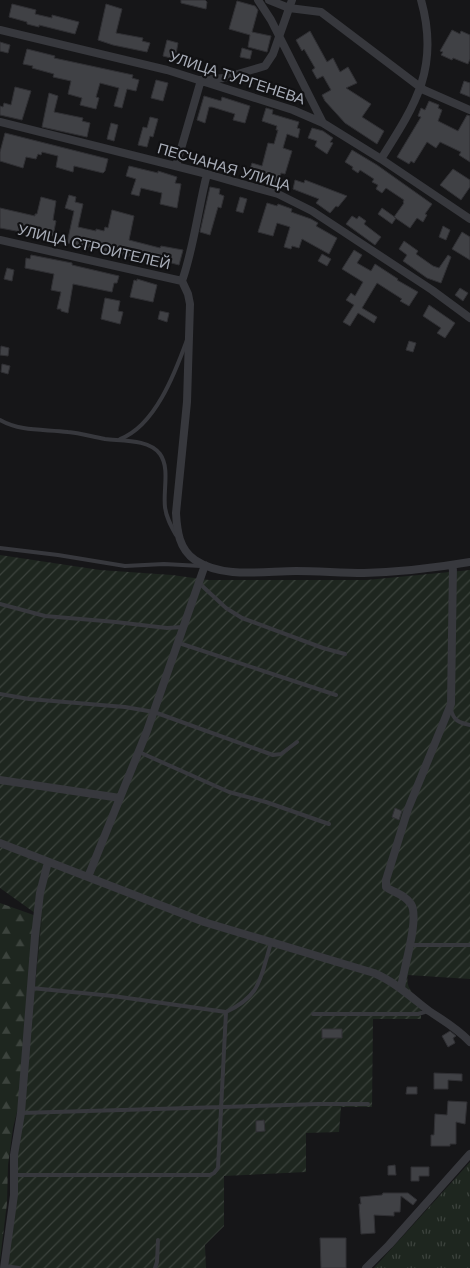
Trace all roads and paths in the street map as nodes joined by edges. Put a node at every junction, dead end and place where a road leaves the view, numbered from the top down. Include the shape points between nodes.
1 (258, 0) edge
2 (269, 0) edge
3 (292, 0) edge
4 (421, 0) edge
5 (289, 8) junction
6 (0, 30) edge
7 (279, 36) junction
8 (201, 80) junction
9 (421, 88) junction
10 (470, 110) edge
11 (0, 122) edge
12 (323, 123) junction
13 (381, 159) junction
14 (176, 166) junction
15 (207, 174) junction
16 (470, 219) edge
17 (0, 240) edge
18 (182, 280) junction
19 (470, 318) edge
20 (188, 335) junction
21 (0, 420) edge
22 (118, 440) junction
23 (180, 541) junction
24 (0, 548) edge
25 (470, 562) edge
26 (205, 565) junction
27 (453, 565) junction
28 (199, 584) junction
29 (0, 604) edge
30 (185, 626) junction
31 (179, 643) junction
32 (345, 654) dead end
33 (0, 694) edge
34 (336, 695) dead end
35 (451, 704) junction
36 (154, 712) junction
37 (470, 725) edge
38 (298, 742) dead end
39 (139, 752) junction
40 (0, 780) edge
41 (120, 798) junction
42 (329, 824) dead end
43 (0, 843) edge
44 (48, 862) junction
45 (88, 877) junction
46 (271, 943) junction
47 (470, 945) edge
48 (409, 946) junction
49 (31, 988) junction
50 (401, 988) junction
51 (429, 1010) junction
52 (226, 1012) junction
53 (313, 1014) dead end
54 (470, 1042) edge
55 (368, 1104) dead end
56 (221, 1106) junction
57 (21, 1113) junction
58 (470, 1154) edge
59 (14, 1175) junction
60 (158, 1240) dead end
61 (4, 1267) edge
62 (19, 1268) edge
63 (155, 1268) edge
64 (366, 1268) edge

1 - 7 street
2 - 5 street
3 - 5 street
4 - 9 street via 428,44
5 - 7 street
5 - 9 street via 315,10 328,16
6 - 8 street, УЛИЦА ТУРГЕНЕВА
7 - 8 street via 265,66 224,78
7 - 12 street
8 - 12 street, УЛИЦА ТУРГЕНЕВА via 279,104
8 - 14 street
9 - 10 street
9 - 13 street via 411,111
11 - 14 street, ПЕСЧАНАЯ УЛИЦА
12 - 13 street, УЛИЦА ТУРГЕНЕВА
13 - 16 street, УЛИЦА ТУРГЕНЕВА
14 - 15 street, ПЕСЧАНАЯ УЛИЦА
15 - 18 street
15 - 19 street, ПЕСЧАНАЯ УЛИЦА via 296,203 411,276
17 - 18 street, УЛИЦА СТРОИТЕЛЕЙ
18 - 20 street via 190,304
20 - 22 lane via 170,380 149,417 135,432
20 - 23 street via 187,402 176,513
21 - 22 lane via 28,429 67,431
22 - 23 lane via 146,445 160,455 164,465 167,518
23 - 26 street via 186,552
24 - 26 lane via 125,566
25 - 27 street
26 - 27 street via 245,573 365,573
26 - 28 street
27 - 35 street
28 - 30 street
28 - 32 lane via 242,618
29 - 30 lane via 45,616 167,628
30 - 31 street
31 - 34 lane
31 - 36 street
33 - 36 lane
35 - 37 lane via 454,718
35 - 48 street via 408,808 386,880 386,887 404,896 413,906 414,922
36 - 38 lane via 273,755 281,754
36 - 39 street
39 - 41 street
39 - 42 lane via 222,790
40 - 41 street
41 - 45 street
43 - 44 street
44 - 45 street
44 - 49 street via 40,893
45 - 46 street via 204,922
46 - 50 street via 374,972
46 - 52 lane via 255,992
47 - 48 lane
48 - 50 street
49 - 52 lane
49 - 57 street
50 - 51 street
51 - 53 lane via 418,1014
51 - 54 street
52 - 56 lane
55 - 56 lane
56 - 57 lane
56 - 59 lane via 218,1168 210,1175
57 - 59 street via 15,1140
58 - 64 street
59 - 61 street
60 - 63 lane
61 - 62 lane

